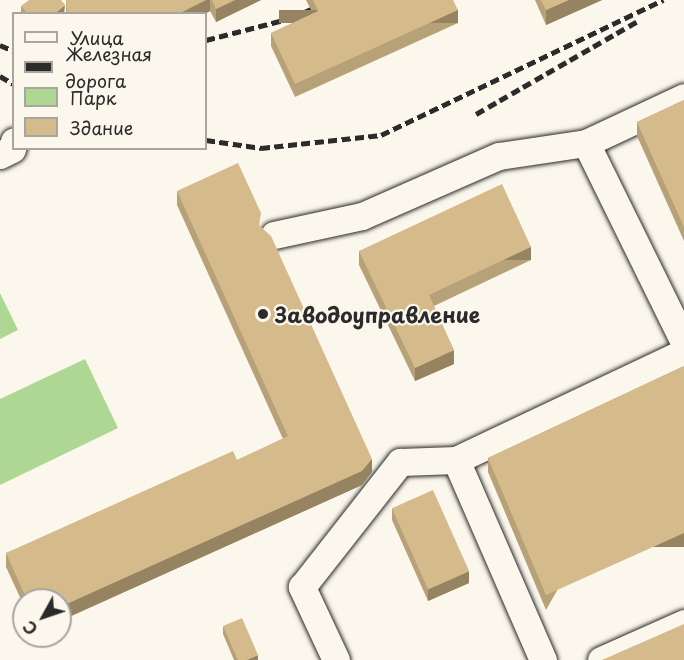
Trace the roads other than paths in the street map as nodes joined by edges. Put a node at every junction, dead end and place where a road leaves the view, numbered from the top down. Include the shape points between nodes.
1 (684, 97) edge
2 (586, 143) junction
3 (274, 235) dead end
4 (684, 342) edge
5 (684, 352) edge
6 (456, 460) junction
7 (684, 623) edge
8 (336, 660) edge
9 (543, 660) edge
10 (601, 660) edge

1 - 2 lane
2 - 3 lane via 499,156 362,216
2 - 4 lane
5 - 6 lane
6 - 8 lane via 400,462 302,586
6 - 9 lane
7 - 10 lane

